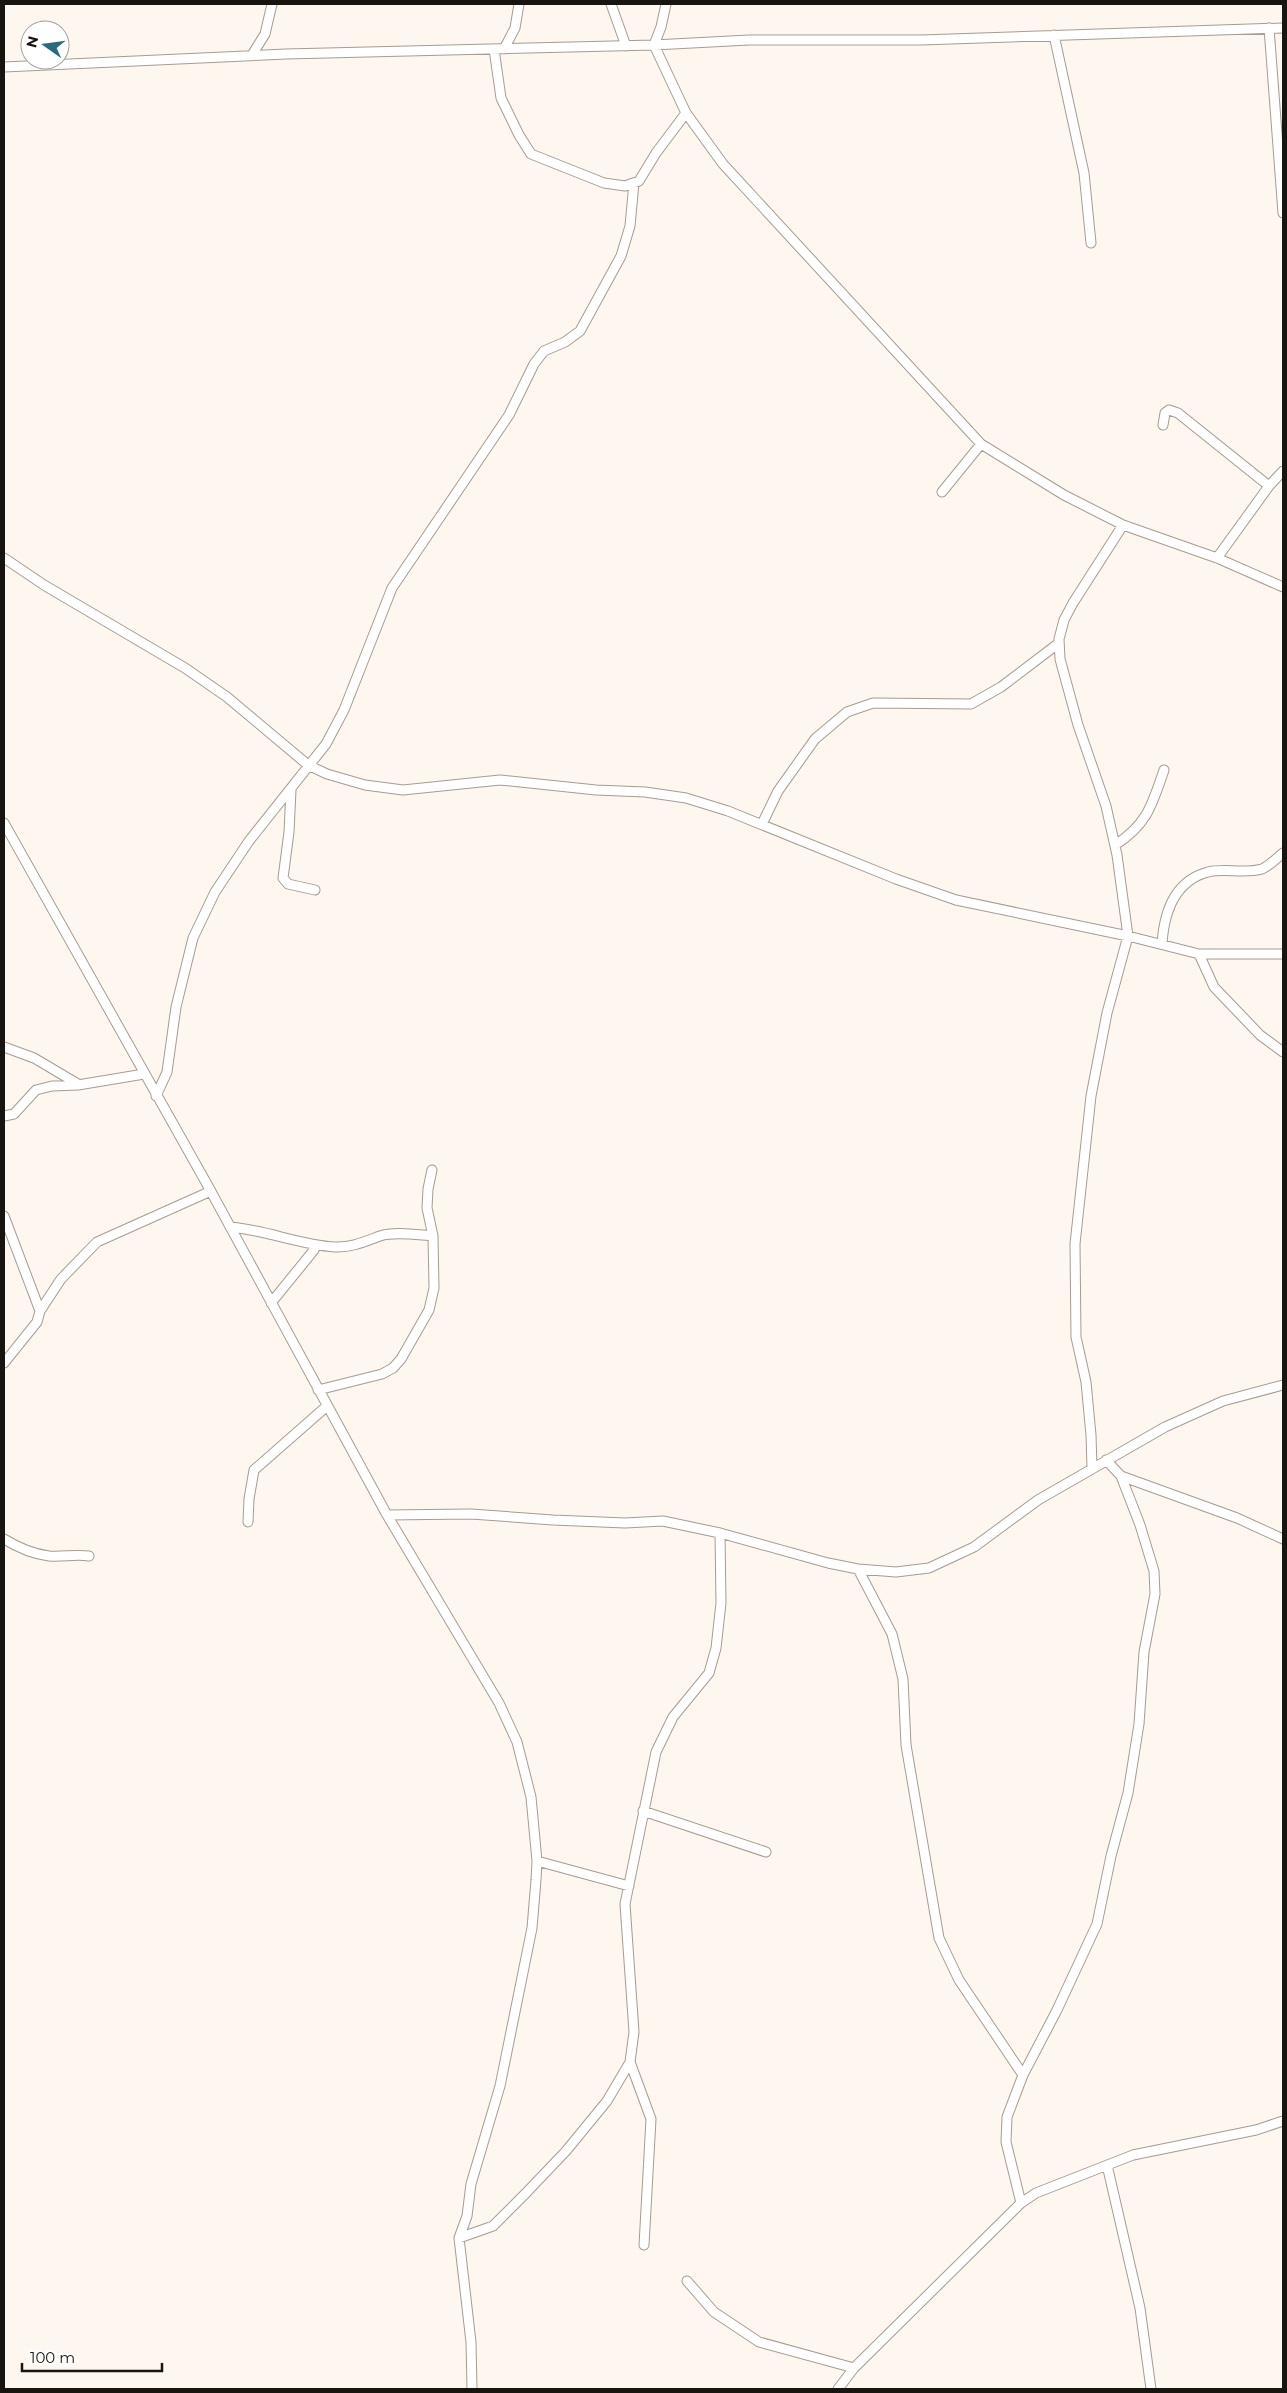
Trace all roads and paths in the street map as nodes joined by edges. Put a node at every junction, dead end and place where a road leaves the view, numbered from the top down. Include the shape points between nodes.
1 (272, 4) edge
2 (519, 4) edge
3 (611, 4) edge
4 (666, 4) edge
5 (1269, 28) junction
6 (1283, 28) edge
7 (1054, 35) junction
8 (654, 45) junction
9 (626, 46) junction
10 (494, 49) junction
11 (504, 49) junction
12 (252, 55) junction
13 (4, 67) edge
14 (686, 113) junction
15 (634, 183) junction
16 (1283, 213) edge
17 (1091, 242) dead end
18 (1163, 425) dead end
19 (982, 444) junction
20 (1283, 471) edge
21 (1269, 486) junction
22 (942, 492) dead end
23 (1123, 525) junction
24 (4, 558) edge
25 (1217, 558) junction
26 (1283, 587) edge
27 (1059, 643) junction
28 (308, 765) junction
29 (1164, 770) dead end
30 (290, 790) junction
31 (4, 823) edge
32 (762, 824) junction
33 (1115, 845) junction
34 (1283, 853) edge
35 (315, 890) dead end
36 (1128, 936) junction
37 (1162, 944) junction
38 (1199, 954) junction
39 (1283, 954) edge
40 (4, 1048) edge
41 (1283, 1052) edge
42 (144, 1074) junction
43 (78, 1085) junction
44 (156, 1096) junction
45 (4, 1116) edge
46 (432, 1170) dead end
47 (211, 1191) junction
48 (4, 1216) edge
49 (230, 1227) junction
50 (7, 1236) edge
51 (433, 1236) junction
52 (313, 1246) junction
53 (271, 1302) junction
54 (40, 1311) junction
55 (4, 1363) edge
56 (1283, 1385) edge
57 (318, 1390) junction
58 (327, 1406) junction
59 (1106, 1460) junction
60 (1092, 1468) junction
61 (1121, 1476) junction
62 (387, 1515) junction
63 (248, 1522) dead end
64 (720, 1533) junction
65 (4, 1539) edge
66 (1283, 1539) edge
67 (89, 1556) dead end
68 (858, 1569) junction
69 (643, 1811) junction
70 (766, 1852) dead end
71 (537, 1861) junction
72 (629, 1886) junction
73 (630, 2062) junction
74 (1023, 2075) junction
75 (1283, 2121) edge
76 (1107, 2165) junction
77 (1021, 2203) junction
78 (459, 2238) junction
79 (644, 2246) dead end
80 (687, 2281) dead end
81 (854, 2368) junction
82 (472, 2389) edge
83 (838, 2389) edge
84 (1151, 2389) edge

1 - 12 street via 265,34
2 - 11 street via 515,28
3 - 9 street
4 - 8 street
5 - 6 street
5 - 7 street
5 - 16 street
7 - 8 street via 921,40 749,40
7 - 17 street via 1084,173
8 - 9 street
8 - 14 street
9 - 11 street
10 - 11 street
10 - 12 street
10 - 15 street via 501,98 531,154 604,183 624,186
12 - 13 street
14 - 15 street
14 - 19 street via 723,164 764,210
15 - 28 street via 630,226 621,256 606,286 580,331 544,351 534,364 509,415 392,588 344,710 326,744
18 - 21 street via 1165,413 1169,410 1178,413
19 - 22 street
19 - 23 street via 1064,495
20 - 21 street
21 - 25 street
23 - 25 street
23 - 27 street via 1073,603 1064,620
24 - 28 street via 192,673 227,697
25 - 26 street
27 - 32 street via 1002,687 971,704 872,703 847,712 815,739 778,791
27 - 33 street via 1062,669 1106,806
28 - 30 street
28 - 32 street via 365,785 403,790 500,780 645,792 686,798
29 - 33 street via 1151,810 1131,835
30 - 35 street via 289,832 282,878 288,884
30 - 44 street via 248,841 215,892 193,938 176,1007 167,1072
31 - 42 street
32 - 36 street via 956,900
33 - 36 street
34 - 37 street via 1263,868 1208,872 1188,881 1175,895 1163,922
36 - 37 street
36 - 60 street via 1107,1013 1091,1096 1075,1244 1076,1337 1086,1382
37 - 38 street
38 - 39 street
38 - 41 street via 1214,988
40 - 43 street via 34,1058
42 - 43 street
42 - 44 street
43 - 45 street via 36,1090 14,1114
44 - 47 street
46 - 51 street via 428,1208
47 - 49 street
47 - 54 street via 97,1242 62,1279
48 - 50 street
49 - 52 street via 271,1233
49 - 53 street
50 - 54 street
51 - 52 street via 380,1236 338,1248
51 - 57 street via 434,1288 431,1303 401,1358 382,1374
52 - 53 street via 314,1250
53 - 57 street
54 - 55 street via 37,1322
56 - 59 street via 1223,1401 1165,1427
57 - 58 street
58 - 62 street
58 - 63 street via 254,1470
59 - 60 street
59 - 61 street
60 - 68 street via 1038,1500 974,1547 929,1568 896,1572
61 - 66 street via 1237,1518
61 - 74 street via 1154,1571 1139,1724 1128,1793 1096,1924
62 - 64 street via 471,1514 553,1520 663,1521
62 - 71 street via 498,1703 517,1742 531,1797
64 - 68 street
64 - 69 street via 721,1603 710,1673 668,1726 656,1752
65 - 67 street via 22,1549 49,1556
68 - 74 street via 892,1634 903,1679 906,1745 939,1938 959,1980
69 - 70 street
69 - 72 street
71 - 72 street
71 - 78 street via 532,1928 500,2086
72 - 73 street via 625,1931 634,2032
73 - 78 street via 607,2101 566,2152 493,2226
73 - 79 street via 651,2119
74 - 77 street via 1006,2117 1006,2142
75 - 76 street via 1256,2130 1133,2155
76 - 77 street via 1036,2193
76 - 84 street via 1140,2308
77 - 81 street
78 - 82 street via 472,2342
80 - 81 street via 714,2312 759,2342
81 - 83 street

